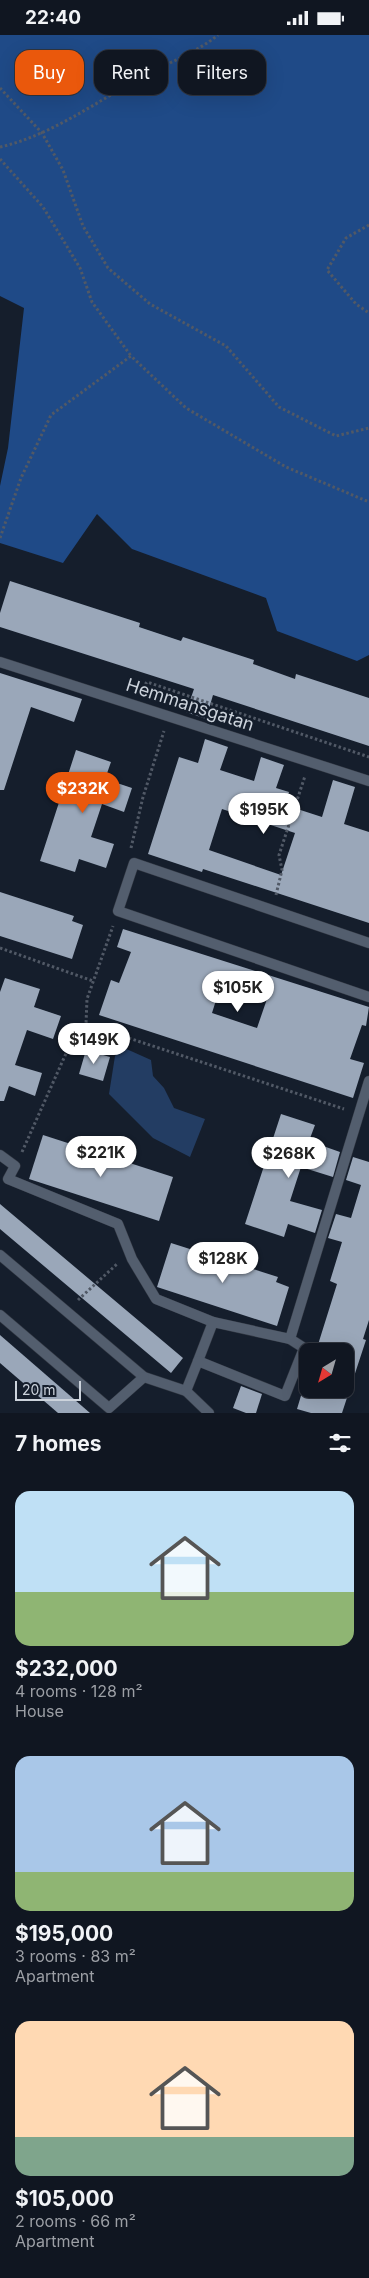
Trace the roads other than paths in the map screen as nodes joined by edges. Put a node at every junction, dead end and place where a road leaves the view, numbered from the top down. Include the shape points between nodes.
1 (0, 662) edge
2 (369, 781) edge
3 (369, 943) edge
4 (369, 997) edge
5 (369, 1081) edge
6 (0, 1155) edge
7 (0, 1255) edge
8 (0, 1315) edge
9 (213, 1322) junction
10 (290, 1339) junction
11 (198, 1361) junction
12 (144, 1377) junction
13 (186, 1391) junction
14 (209, 1413) edge

1 - 2 lane, Hemmansgatan
3 - 4 lane via 134,863 118,911
5 - 10 lane
6 - 9 lane via 15,1166 8,1179 118,1224 132,1259 156,1299
7 - 12 lane
8 - 12 lane via 109,1408
9 - 10 lane
9 - 11 lane
10 - 11 lane via 304,1348 285,1397
11 - 13 lane
12 - 13 lane
13 - 14 lane

